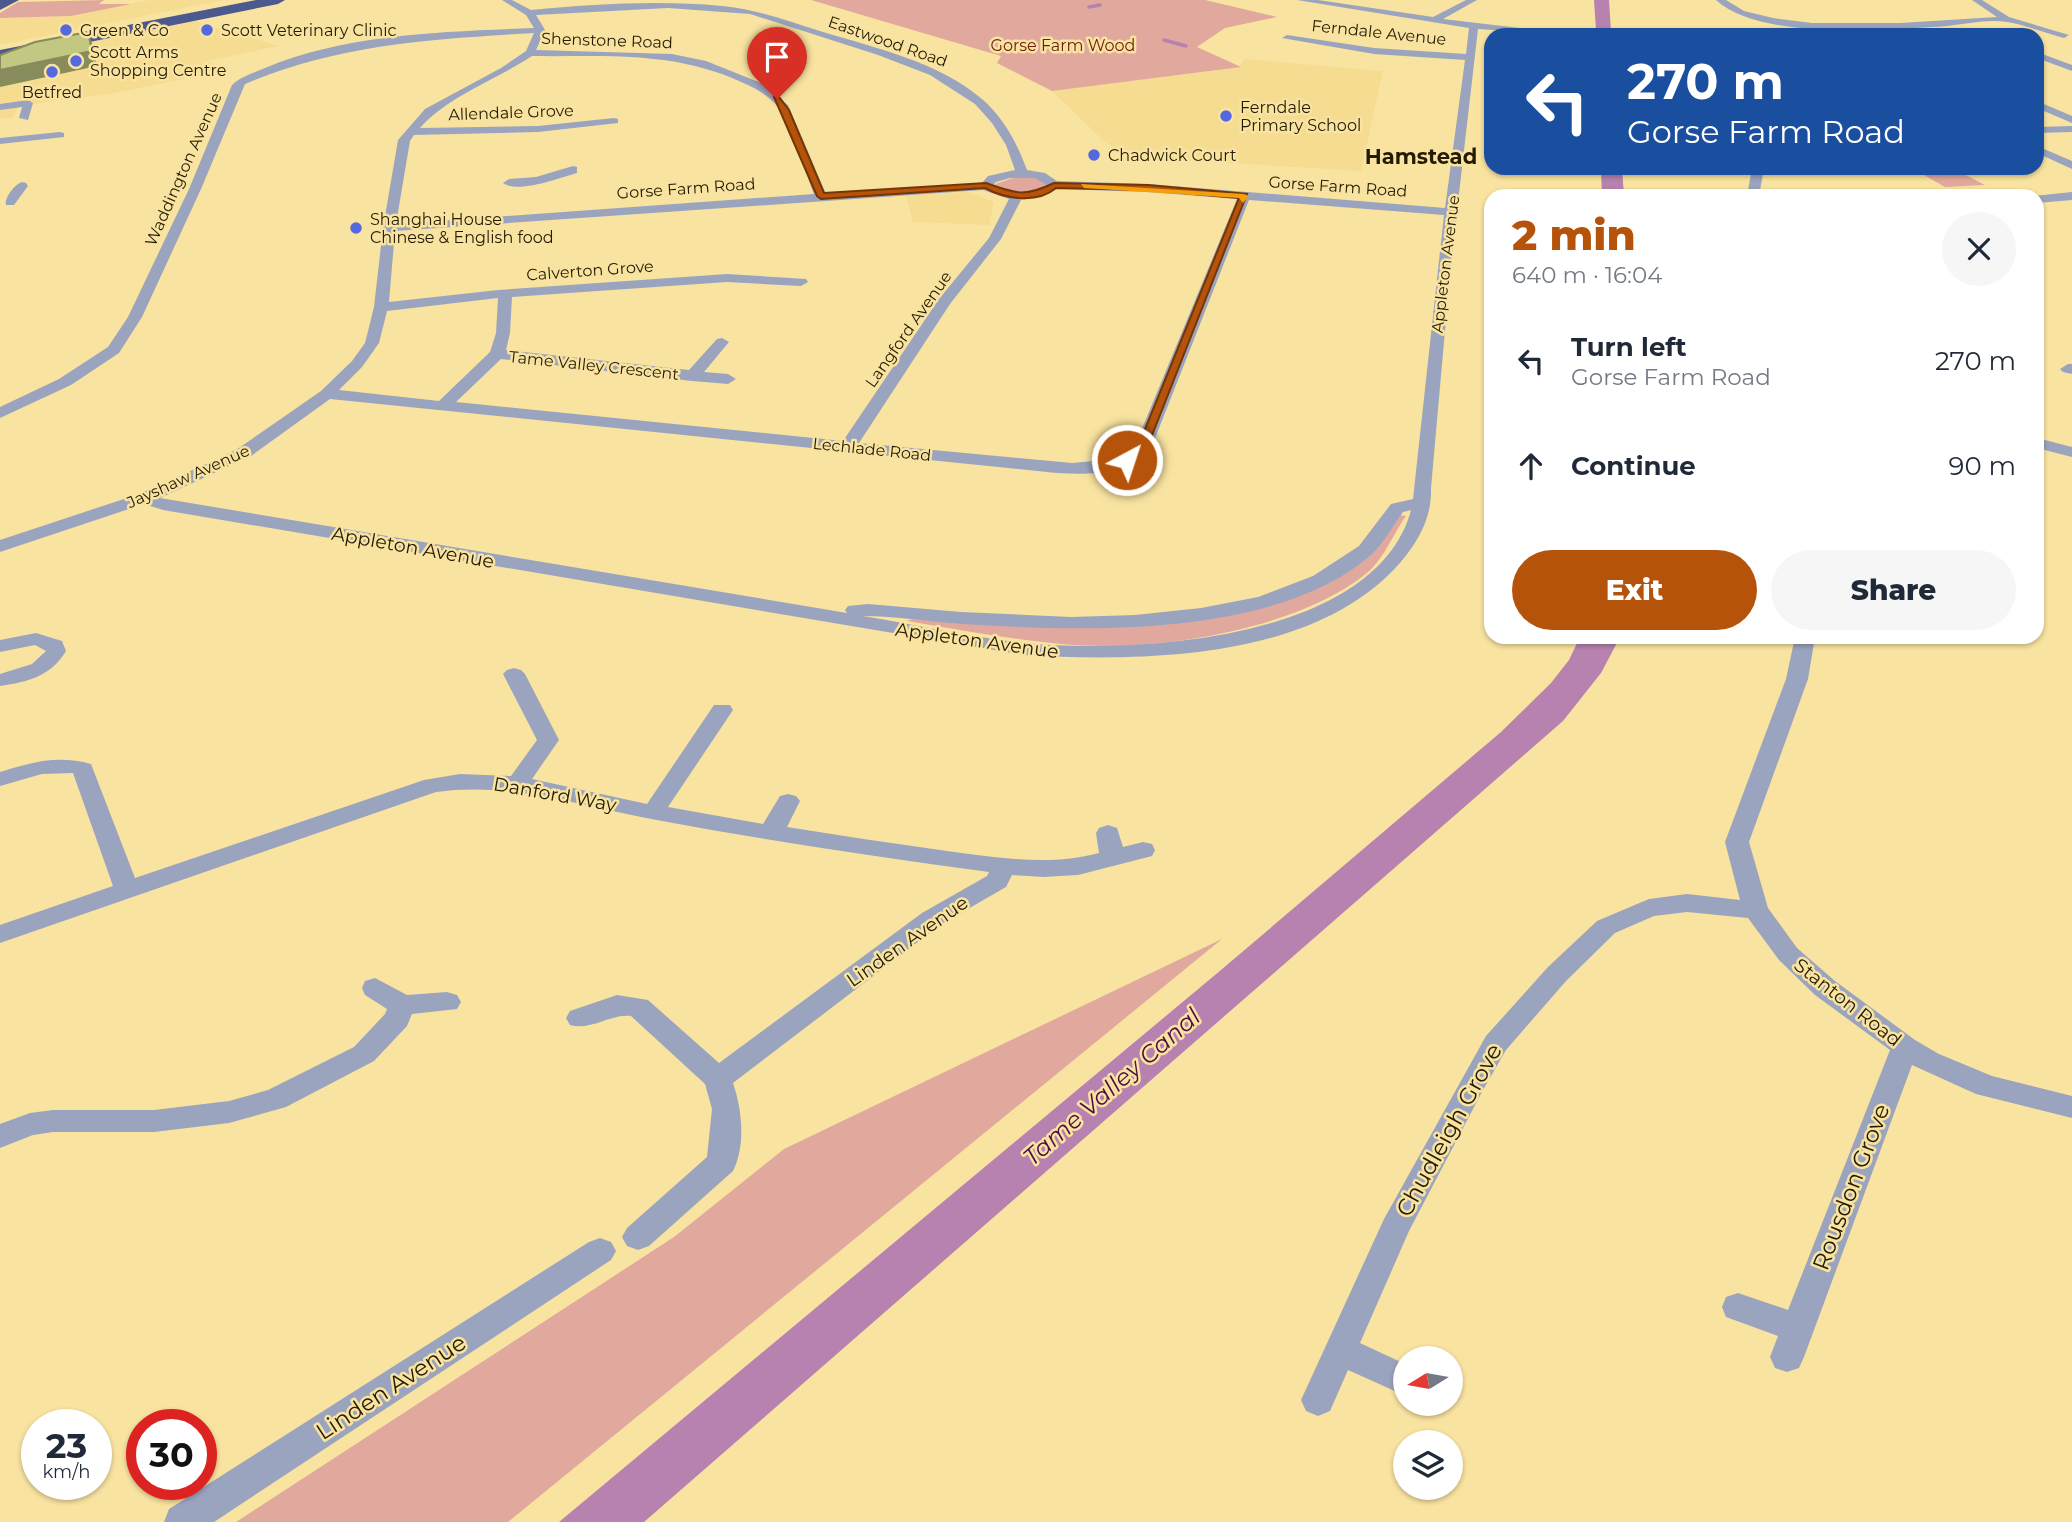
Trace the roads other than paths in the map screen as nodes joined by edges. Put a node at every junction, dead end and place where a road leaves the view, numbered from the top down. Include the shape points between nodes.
1 (12, 0) edge
2 (244, 0) edge
3 (278, 0) edge
4 (506, 0) edge
5 (1301, 0) edge
6 (1473, 0) edge
7 (1720, 0) edge
8 (1976, 0) edge
9 (686, 3) edge
10 (0, 6) edge
11 (528, 13) junction
12 (2006, 19) junction
13 (1434, 20) junction
14 (135, 22) junction
15 (157, 24) junction
16 (1474, 26) junction
17 (1493, 28) edge
18 (2041, 28) edge
19 (2044, 29) edge
20 (540, 30) junction
21 (2068, 35) edge
22 (2044, 37) edge
23 (1287, 38) dead end
24 (0, 52) edge
25 (530, 53) junction
26 (1468, 57) junction
27 (2044, 58) edge
28 (2071, 68) edge
29 (2053, 70) dead end
30 (0, 107) edge
31 (2044, 107) edge
32 (2072, 120) edge
33 (614, 121) dead end
34 (27, 128) junction
35 (2072, 129) edge
36 (2044, 130) edge
37 (410, 132) junction
38 (60, 135) dead end
39 (0, 141) edge
40 (2044, 152) edge
41 (2072, 164) edge
42 (1040, 168) dead end
43 (573, 170) dead end
44 (1022, 174) junction
45 (1054, 185) junction
46 (22, 186) dead end
47 (986, 186) junction
48 (1082, 186) junction
49 (821, 196) junction
50 (1016, 196) junction
51 (1244, 196) junction
52 (2072, 197) edge
53 (8, 199) edge
54 (2044, 199) edge
55 (507, 208) junction
56 (1452, 212) junction
57 (389, 228) junction
58 (788, 293) dead end
59 (505, 294) junction
60 (382, 307) junction
61 (722, 342) dead end
62 (497, 354) junction
63 (692, 376) junction
64 (728, 379) dead end
65 (327, 394) junction
66 (444, 405) junction
67 (0, 414) edge
68 (2044, 445) edge
69 (848, 447) junction
70 (2072, 452) edge
71 (145, 498) junction
72 (1423, 502) junction
73 (0, 546) edge
74 (807, 614) junction
75 (2, 639) edge
76 (1804, 644) edge
77 (514, 674) dead end
78 (0, 680) edge
79 (722, 710) dead end
80 (0, 779) edge
81 (518, 783) junction
82 (788, 801) dead end
83 (653, 812) junction
84 (770, 833) junction
85 (1143, 850) dead end
86 (1004, 866) junction
87 (127, 890) junction
88 (1756, 910) junction
89 (0, 934) edge
90 (375, 988) dead end
91 (447, 1002) dead end
92 (402, 1005) junction
93 (580, 1018) dead end
94 (1905, 1047) junction
95 (718, 1079) junction
96 (2072, 1107) edge
97 (0, 1136) edge
98 (638, 1237) dead end
99 (600, 1251) dead end
100 (1738, 1307) dead end
101 (1342, 1350) junction
102 (1393, 1376) edge
103 (1318, 1401) dead end
104 (182, 1522) edge

1 - 10 highway
2 - 14 highway
3 - 15 highway
4 - 11 street
5 - 13 street
6 - 13 street
7 - 12 street via 1735,11 1798,24 1886,26
8 - 12 street
9 - 11 street, Eastwood Road
9 - 44 street, Eastwood Road via 751,12 950,80 968,91 1006,132
11 - 20 street
12 - 18 street
13 - 16 street
14 - 15 highway
14 - 24 highway
15 - 24 highway
16 - 17 street
16 - 26 street, Appleton Avenue
19 - 21 street
20 - 25 street
20 - 67 street, Waddington Avenue via 394,40 302,59 242,82 135,317 114,350 65,382
21 - 22 street
23 - 26 street, Ferndale Avenue via 1374,51
25 - 37 street, Jayshaw Avenue via 429,111
25 - 49 street, Shenstone Road via 673,57 757,85 783,105
26 - 56 street, Appleton Avenue
27 - 28 street
28 - 29 street
30 - 34 street via 28,103
31 - 32 street
33 - 37 street, Allendale Grove via 538,129
34 - 38 street
34 - 39 street
35 - 36 street
37 - 57 street, Jayshaw Avenue via 404,140
40 - 41 street
42 - 48 street via 1075,179
43 - 55 street via 537,181 509,181
44 - 45 street via 1045,177
44 - 47 street via 992,179
45 - 48 street, Gorse Farm Road
45 - 50 street via 1046,192
46 - 53 street
47 - 49 street, Gorse Farm Road
47 - 50 street
48 - 51 street, Gorse Farm Road
49 - 55 street, Gorse Farm Road
50 - 69 street, Langford Avenue via 1011,214 988,251 946,300
51 - 56 street, Gorse Farm Road
51 - 69 street, Lechlade Road via 1147,439 1127,460 1075,470
52 - 54 street
55 - 57 street, Gorse Farm Road
56 - 72 street, Appleton Avenue
57 - 60 street, Jayshaw Avenue
58 - 59 street, Calverton Grove via 805,279 727,278
59 - 60 street, Calverton Grove
59 - 62 street, Tame Valley Crescent
60 - 65 street, Jayshaw Avenue via 372,342
61 - 63 street, Tame Valley Crescent
62 - 63 street, Tame Valley Crescent
62 - 66 street, Tame Valley Crescent
63 - 64 street, Tame Valley Crescent
65 - 66 street, Lechlade Road
65 - 71 street, Jayshaw Avenue via 245,452
66 - 69 street, Lechlade Road
68 - 70 street
71 - 73 street, Jayshaw Avenue
71 - 74 street, Appleton Avenue via 163,505
72 - 74 street, Appleton Avenue via 1397,508 1370,546 1331,574 1293,593 1247,606 1128,622 1014,621 871,609
72 - 74 street, Appleton Avenue via 1414,533 1392,566 1370,587 1309,619 1273,630 1167,649 1073,653
75 - 78 street via 36,639 55,645 56,651 31,673
76 - 88 street, Stanton Road via 1797,679 1737,842
77 - 81 street via 548,740
79 - 83 street
80 - 87 street via 49,765 83,769
81 - 83 street, Danford Way
81 - 87 street, Danford Way via 457,780 432,785
82 - 84 street
83 - 84 street, Danford Way
84 - 86 street, Danford Way
85 - 86 street via 1110,845 1078,867
86 - 95 street, Linden Avenue via 997,881 931,919
87 - 89 street, Danford Way
88 - 94 street, Stanton Road via 1788,954 1825,988
88 - 101 street, Chudleigh Grove via 1688,903 1649,908 1606,927 1557,974 1496,1044 1471,1086 1395,1227
90 - 92 street
91 - 92 street
92 - 97 street via 397,1019 364,1054 276,1099 229,1112 154,1121 30,1124
93 - 95 street via 617,1005 638,1007
94 - 96 street, Stanton Road via 1986,1086
94 - 100 street, Rousdon Grove via 1792,1342
95 - 98 street via 727,1110 722,1162
99 - 104 street, Linden Avenue
101 - 102 street
101 - 103 street, Chudleigh Grove

